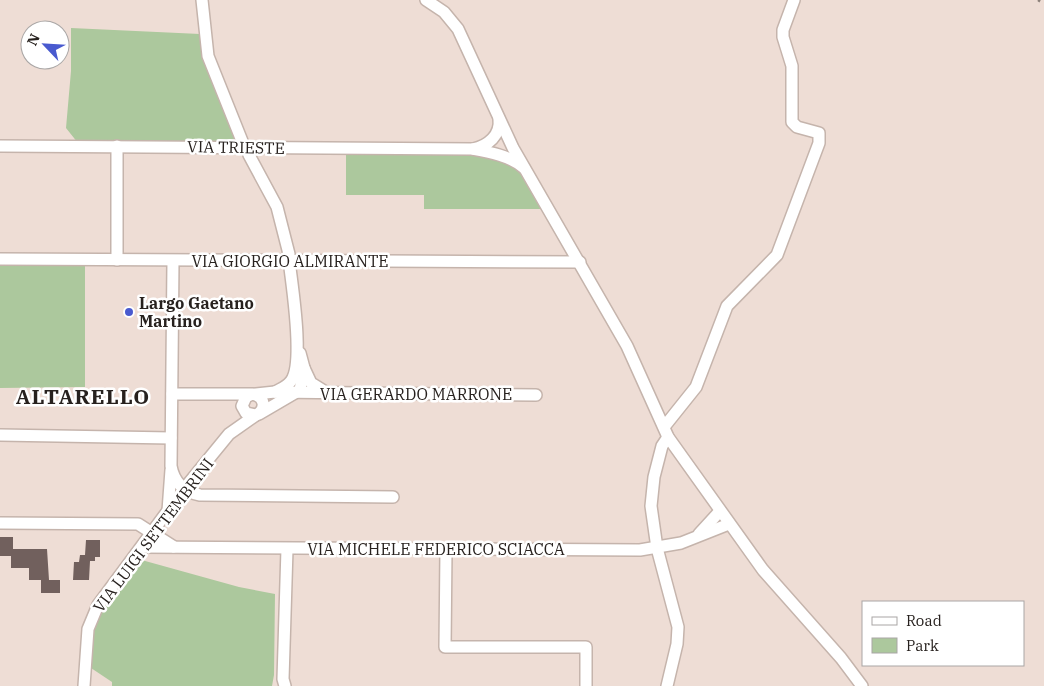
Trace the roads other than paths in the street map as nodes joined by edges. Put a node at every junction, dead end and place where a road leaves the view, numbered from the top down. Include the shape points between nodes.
1 (426, 0) edge
2 (794, 0) edge
3 (201, 3) edge
4 (499, 119) junction
5 (242, 141) dead end
6 (511, 144) junction
7 (0, 146) edge
8 (117, 146) junction
9 (489, 148) junction
10 (249, 156) dead end
11 (527, 171) junction
12 (289, 254) dead end
13 (0, 260) edge
14 (116, 260) junction
15 (173, 261) junction
16 (580, 262) junction
17 (290, 268) dead end
18 (297, 343) junction
19 (304, 368) junction
20 (275, 392) junction
21 (297, 393) junction
22 (172, 394) junction
23 (254, 394) junction
24 (327, 394) junction
25 (536, 395) dead end
26 (257, 414) junction
27 (666, 432) junction
28 (0, 435) edge
29 (172, 438) junction
30 (171, 466) junction
31 (184, 489) junction
32 (393, 497) dead end
33 (168, 511) junction
34 (720, 511) junction
35 (0, 523) edge
36 (729, 524) junction
37 (152, 532) junction
38 (694, 538) junction
39 (142, 547) junction
40 (176, 548) junction
41 (657, 548) junction
42 (287, 549) junction
43 (446, 550) junction
44 (85, 673) junction
45 (80, 686) edge
46 (84, 686) edge
47 (285, 686) edge
48 (586, 686) edge
49 (668, 686) edge
50 (862, 686) edge

1 - 4 street via 444,12 458,29
2 - 27 street via 783,30 792,66 792,122 797,127 819,133 819,143 777,255 726,306 693,392
3 - 5 street via 208,56
4 - 6 street
4 - 9 street
6 - 9 street via 507,152
6 - 11 street
7 - 8 street, VIA TRIESTE
8 - 9 street, VIA TRIESTE
8 - 14 street
9 - 11 street
10 - 12 street via 277,207
11 - 16 street
13 - 14 street, VIA GIORGIO ALMIRANTE
14 - 15 street, VIA GIORGIO ALMIRANTE
15 - 16 street, VIA GIORGIO ALMIRANTE
15 - 22 street
16 - 27 street via 627,346
17 - 18 street
18 - 19 street
18 - 20 street via 295,374 286,386
19 - 21 street
19 - 24 street via 311,382
20 - 21 street, VIA GERARDO MARRONE
20 - 23 street, VIA GERARDO MARRONE
21 - 24 street, VIA GERARDO MARRONE
21 - 26 street, VIA LUIGI SETTEMBRINI
22 - 23 street, VIA GERARDO MARRONE
22 - 29 street
23 - 26 street via 262,398 264,404
23 - 26 street via 244,399 242,406 246,413
24 - 25 street, VIA GERARDO MARRONE
26 - 31 street, VIA LUIGI SETTEMBRINI via 229,434
27 - 34 street
27 - 41 street via 652,486
28 - 29 street
29 - 30 street
30 - 31 street via 175,479
30 - 33 street
31 - 32 street via 200,495
31 - 33 street, VIA LUIGI SETTEMBRINI
33 - 37 street, VIA LUIGI SETTEMBRINI
34 - 36 street
34 - 38 street
35 - 37 street via 138,524
36 - 38 street, VIA MICHELE FEDERICO SCIACCA
36 - 50 street via 763,570
37 - 39 street, VIA LUIGI SETTEMBRINI
37 - 40 street
38 - 41 street, VIA MICHELE FEDERICO SCIACCA
39 - 40 street, VIA MICHELE FEDERICO SCIACCA
39 - 44 street, VIA LUIGI SETTEMBRINI via 93,613 87,638
40 - 42 street, VIA MICHELE FEDERICO SCIACCA
41 - 43 street, VIA MICHELE FEDERICO SCIACCA
41 - 49 street via 678,627
42 - 43 street, VIA MICHELE FEDERICO SCIACCA
42 - 47 street
43 - 48 street via 445,647 586,647
44 - 45 street
44 - 46 street, VIA LUIGI SETTEMBRINI

